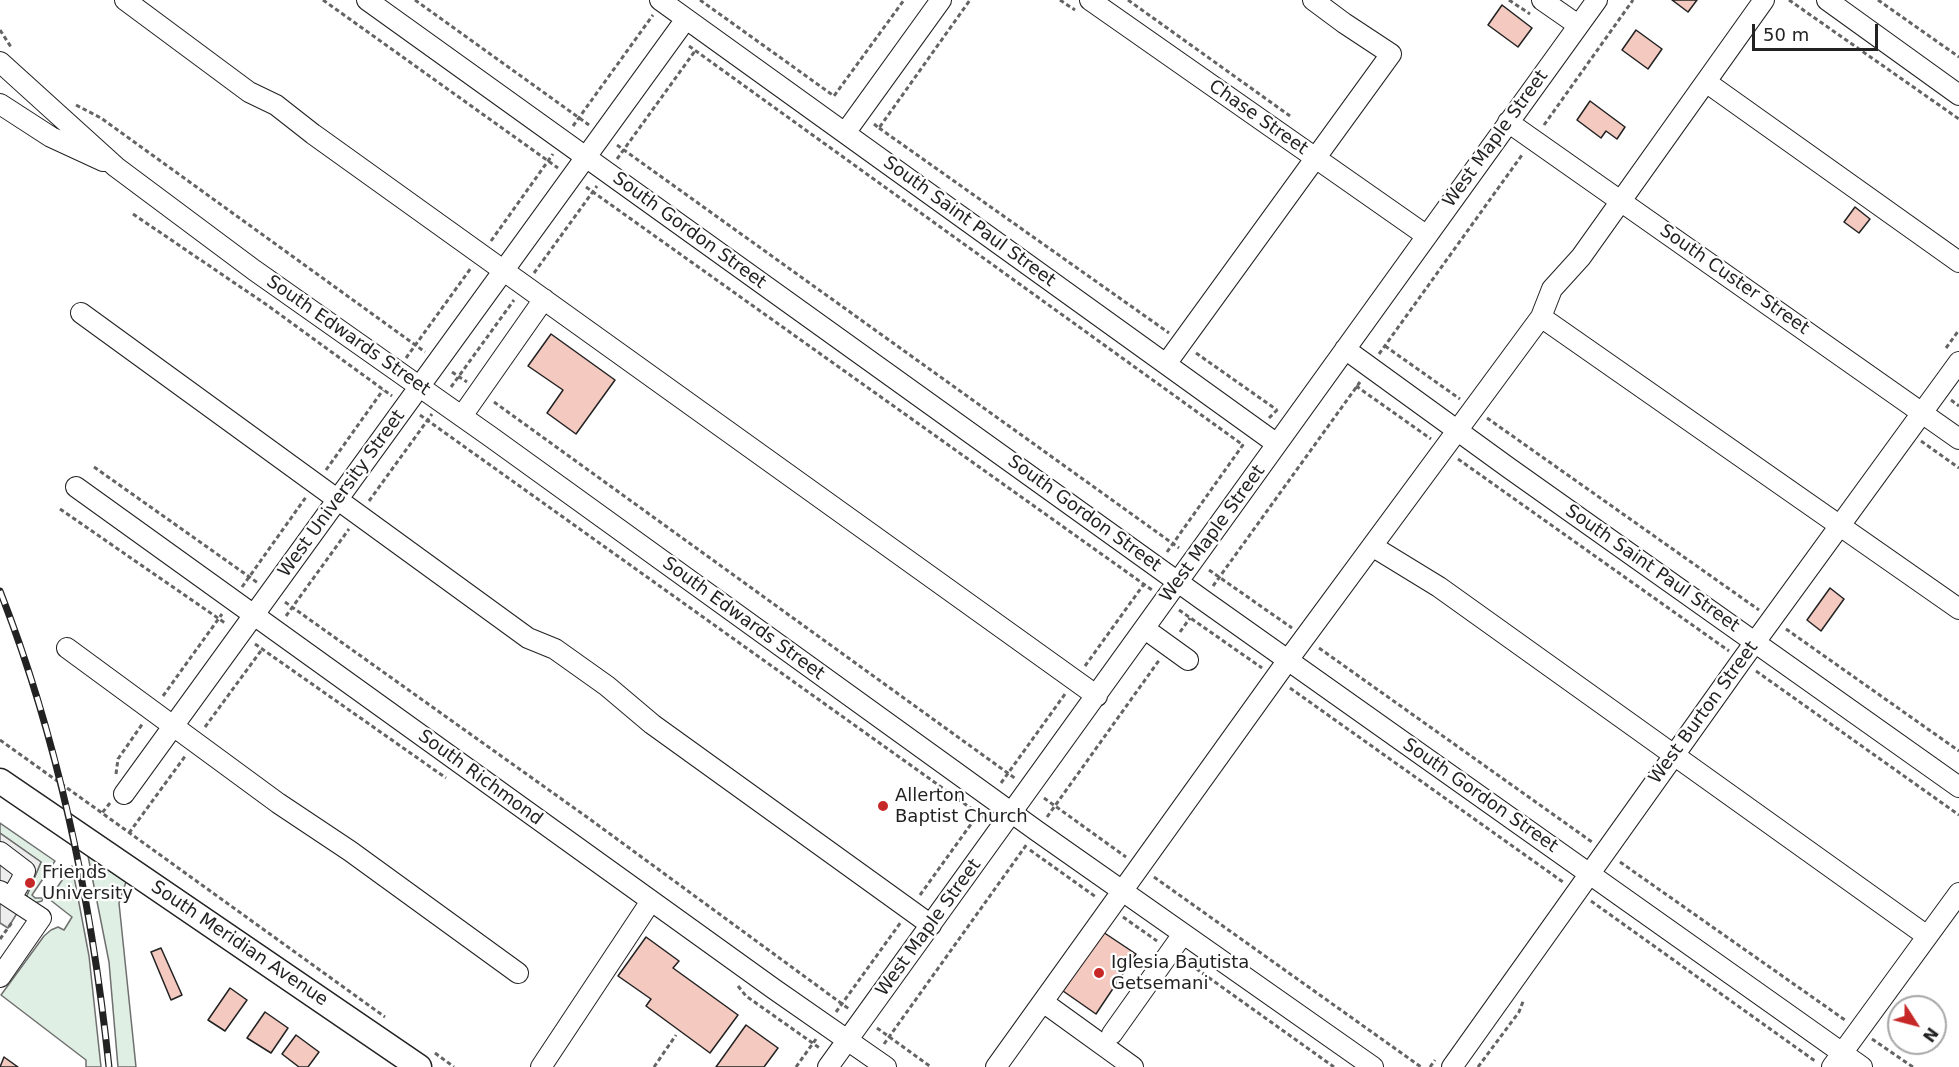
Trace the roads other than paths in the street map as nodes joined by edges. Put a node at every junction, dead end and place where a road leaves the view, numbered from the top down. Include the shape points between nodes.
1 (125, 0) edge
2 (367, 0) edge
3 (941, 0) edge
4 (1090, 0) edge
5 (1313, 0) edge
6 (1542, 0) edge
7 (1597, 0) edge
8 (1764, 0) edge
9 (1827, 0) edge
10 (658, 5) edge
11 (686, 19) junction
12 (1578, 26) junction
13 (6, 56) edge
14 (1706, 82) junction
15 (1959, 95) edge
16 (0, 104) edge
17 (1508, 122) junction
18 (845, 133) junction
19 (585, 156) junction
20 (1315, 158) junction
21 (116, 167) junction
22 (1620, 201) junction
23 (1427, 236) junction
24 (1959, 262) edge
25 (504, 269) junction
26 (541, 304) junction
27 (81, 313) dead end
28 (1540, 317) junction
29 (1346, 349) junction
30 (1959, 362) edge
31 (611, 363) dead end
32 (1166, 364) junction
33 (419, 386) junction
34 (1922, 413) junction
35 (462, 416) junction
36 (1457, 430) junction
37 (1959, 439) edge
38 (1277, 444) junction
39 (76, 487) dead end
40 (339, 500) junction
41 (1840, 526) junction
42 (1372, 546) junction
43 (1179, 582) junction
44 (1959, 609) edge
45 (254, 616) junction
46 (1145, 629) junction
47 (1755, 642) junction
48 (67, 648) dead end
49 (1188, 660) dead end
50 (1288, 660) junction
51 (1096, 696) junction
52 (174, 726) junction
53 (1674, 754) junction
54 (0, 781) edge
55 (1959, 787) edge
56 (118, 791) road end
57 (1012, 813) junction
58 (0, 852) edge
59 (1588, 874) junction
60 (1122, 891) junction
61 (1959, 893) edge
62 (651, 901) junction
63 (9, 902) edge
64 (931, 925) junction
65 (1183, 934) junction
66 (1928, 936) junction
67 (518, 973) dead end
68 (0, 977) edge
69 (1042, 1002) junction
70 (1112, 1034) dead end
71 (848, 1040) junction
72 (427, 1060) edge
73 (1830, 1060) edge
74 (880, 1063) edge
75 (541, 1067) edge
76 (828, 1067) edge
77 (996, 1067) edge
78 (1133, 1067) edge
79 (1373, 1067) edge
80 (1452, 1067) edge
81 (1862, 1067) edge

1 - 25 street via 249,92 276,105
2 - 19 street, South Gordon Street
3 - 18 street
4 - 20 street, Chase Street
5 - 20 street via 1391,54
6 - 12 street
7 - 12 street, West Maple Street
8 - 14 street
9 - 15 street
10 - 11 street, South Saint Paul Street
11 - 18 street, South Saint Paul Street
11 - 19 street, West University Street
12 - 17 street, West Maple Street
13 - 21 street
14 - 22 street
14 - 24 street
16 - 21 street via 51,137
17 - 22 street, South Custer Street
17 - 23 street, West Maple Street
18 - 32 street, South Saint Paul Street
19 - 25 street, West University Street
19 - 43 street, South Gordon Street
20 - 23 street, Chase Street
20 - 32 street
21 - 33 street, South Edwards Street
22 - 28 street via 1581,257 1552,289
22 - 34 street, South Custer Street
23 - 29 street, West Maple Street
25 - 26 street
25 - 33 street, West University Street
26 - 31 street
26 - 35 street
26 - 51 street
27 - 40 street
28 - 36 street
28 - 41 street
29 - 36 street, South Saint Paul Street
29 - 38 street, West Maple Street
30 - 34 street, West Burton Street
32 - 38 street, South Saint Paul Street
33 - 35 street, South Edwards Street
33 - 40 street, West University Street
34 - 37 street, South Custer Street
34 - 41 street, West Burton Street
35 - 57 street, South Edwards Street
36 - 42 street
36 - 47 street, South Saint Paul Street
38 - 43 street, West Maple Street
39 - 45 street, South Richmond
40 - 45 street, West University Street
40 - 64 street via 528,638 555,649 607,686 651,723
41 - 44 street
41 - 47 street, West Burton Street
42 - 50 street
42 - 53 street via 1439,587
43 - 46 street, West Maple Street
43 - 50 street, South Gordon Street
45 - 52 street, West University Street
45 - 62 street, South Richmond
46 - 49 street
46 - 51 street, West Maple Street
47 - 53 street, West Burton Street
47 - 55 street, South Saint Paul Street
48 - 52 street
50 - 59 street, South Gordon Street
50 - 60 street
51 - 57 street, West Maple Street
52 - 56 street, West University Street
52 - 67 street
53 - 59 street, West Burton Street
53 - 66 street
54 - 72 main road, South Meridian Avenue
57 - 60 street, South Edwards Street
57 - 64 street, West Maple Street
58 - 63 street via 25,871
59 - 73 street, South Gordon Street
59 - 80 street, West Burton Street
60 - 65 street, South Edwards Street
60 - 69 street
61 - 66 street
62 - 71 street, South Richmond
62 - 75 street
63 - 68 street via 41,918
64 - 71 street, West Maple Street
65 - 70 street
65 - 79 street, South Edwards Street
66 - 73 street via 1859,1030
69 - 77 street
69 - 78 street
71 - 74 street, South Richmond
71 - 76 street, West Maple Street
73 - 81 street, South Gordon Street

